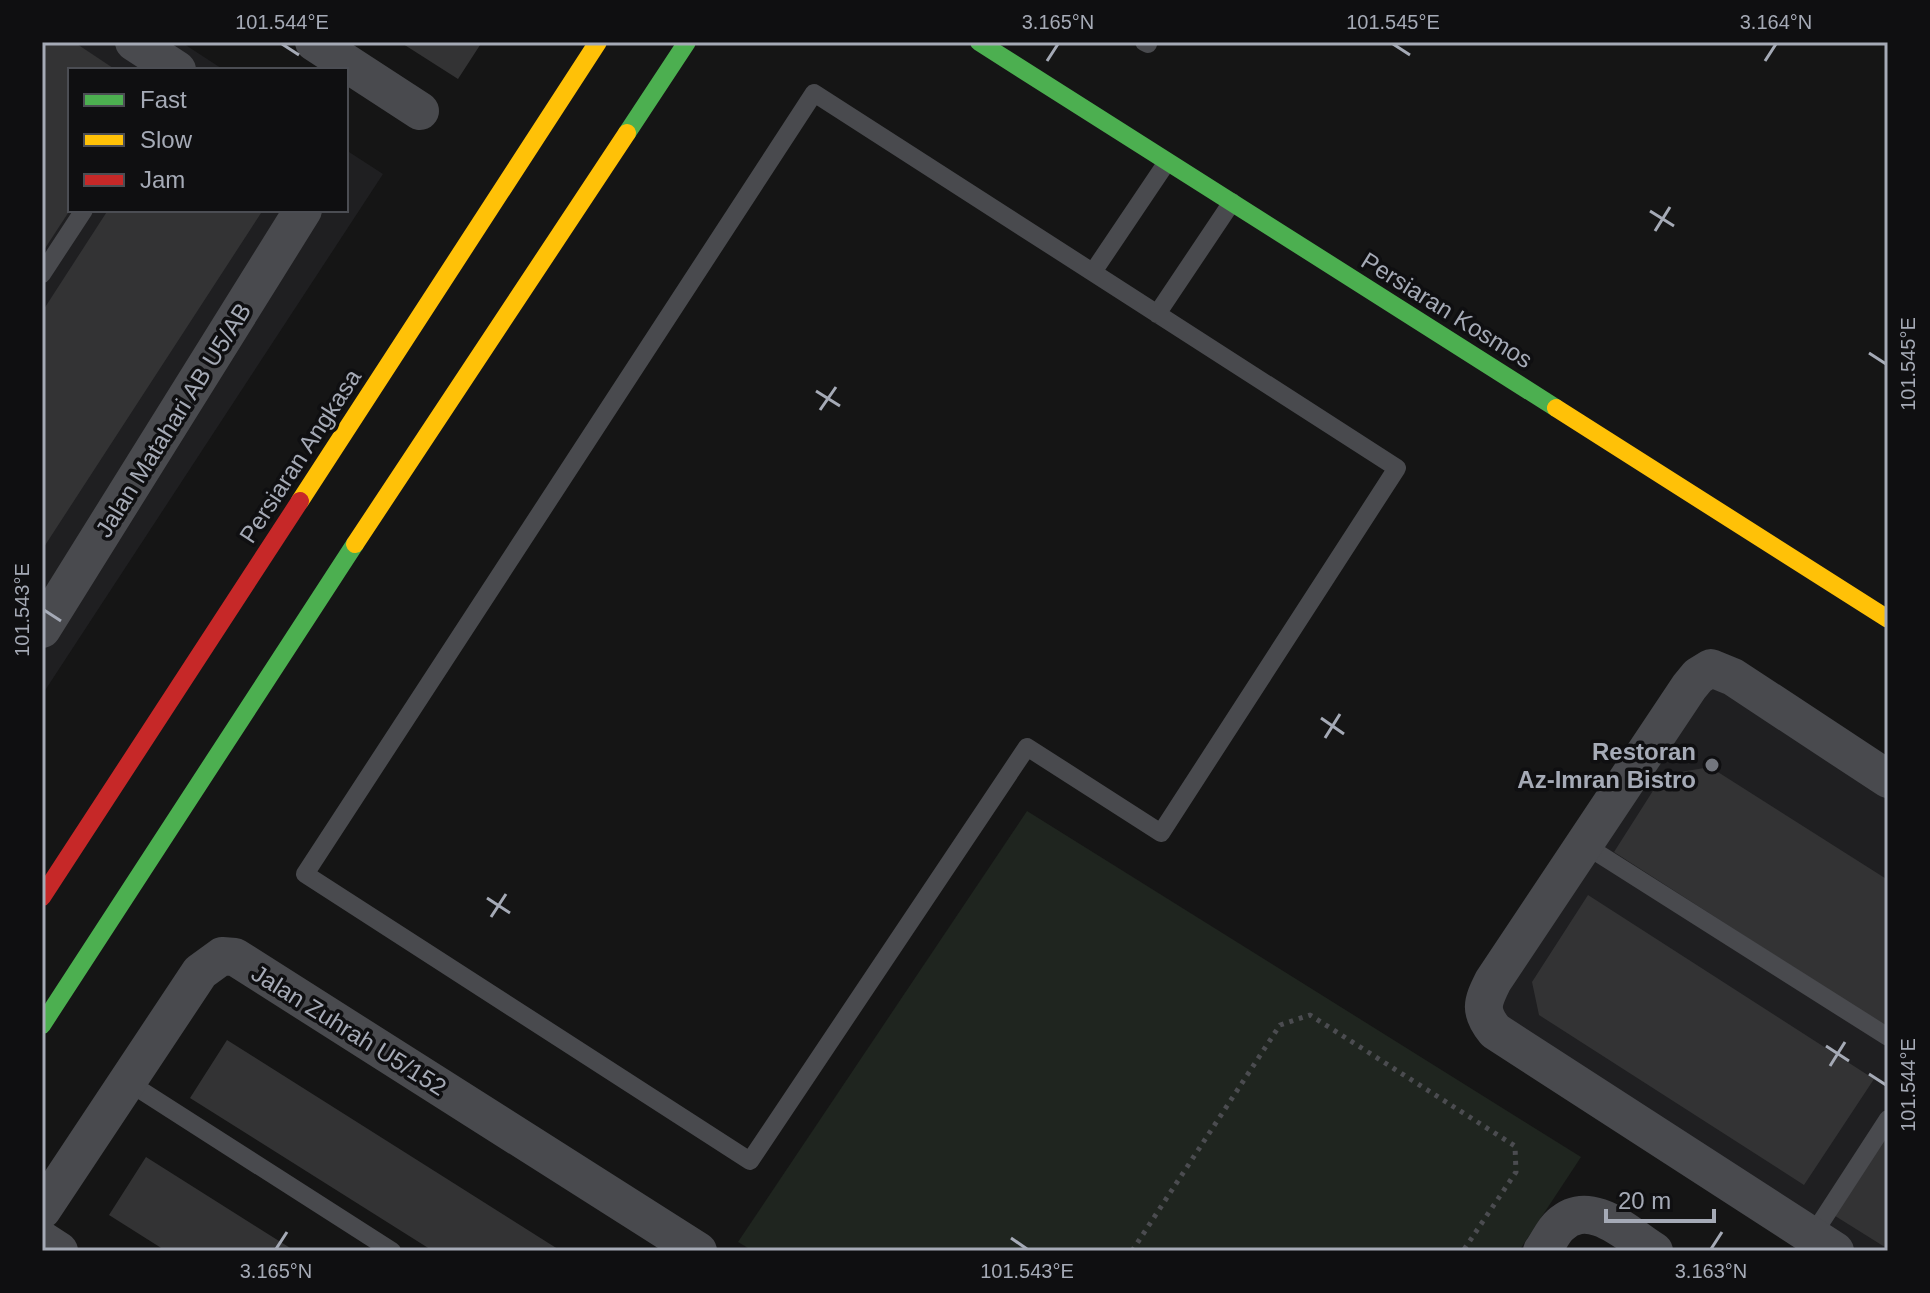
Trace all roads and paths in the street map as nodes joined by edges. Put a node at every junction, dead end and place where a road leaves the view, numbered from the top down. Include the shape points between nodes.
1 (134, 42) edge
2 (314, 42) edge
3 (598, 42) edge
4 (687, 42) edge
5 (979, 42) edge
6 (173, 68) edge
7 (420, 111) dead end
8 (1167, 161) junction
9 (1232, 202) junction
10 (83, 212) edge
11 (302, 212) edge
12 (1093, 272) junction
13 (42, 274) edge
14 (1157, 314) junction
15 (1888, 619) edge
16 (42, 629) edge
17 (1888, 779) edge
18 (1585, 845) junction
19 (42, 897) edge
20 (42, 1025) edge
21 (1888, 1037) edge
22 (128, 1082) junction
23 (1888, 1119) edge
24 (42, 1210) edge
25 (42, 1240) edge
26 (1824, 1243) edge
27 (59, 1251) edge
28 (392, 1251) edge
29 (698, 1251) edge
30 (1132, 1251) edge
31 (1463, 1251) edge
32 (1542, 1251) edge
33 (1654, 1251) edge

1 - 6 street
2 - 7 street
3 - 19 street, Persiaran Angkasa
4 - 20 street
5 - 8 street, Persiaran Kosmos
8 - 9 street, Persiaran Kosmos
8 - 12 lane
9 - 14 lane
9 - 15 street, Persiaran Kosmos
10 - 13 lane
11 - 16 street, Jalan Matahari AB U5/AB
12 - 14 lane
12 - 14 lane via 814,93 305,874 750,1161 1027,747 1161,833 1397,468
17 - 18 street via 1733,677 1711,668 1689,687
18 - 21 lane
18 - 26 street via 1493,981 1483,1008 1486,1020 1495,1031
22 - 24 street, Jalan Zuhrah U5/152
22 - 28 lane
22 - 29 street, Jalan Zuhrah U5/152 via 200,972 222,956 235,957
23 - 26 lane
25 - 27 street
30 - 31 path via 1280,1025 1310,1015 1515,1146 1516,1172
32 - 33 street via 1559,1226 1576,1214 1598,1215

